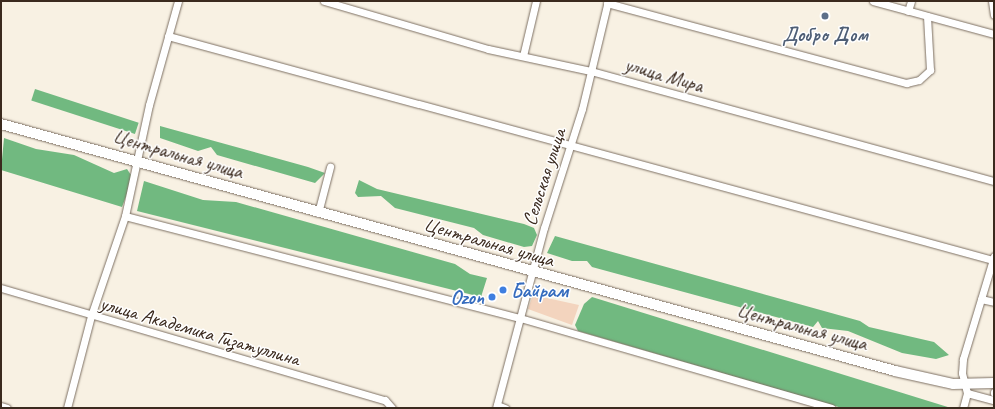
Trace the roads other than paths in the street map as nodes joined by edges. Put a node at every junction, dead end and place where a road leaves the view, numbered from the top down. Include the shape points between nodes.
1 (178, 1) edge
2 (324, 1) edge
3 (536, 1) edge
4 (873, 1) edge
5 (911, 1) edge
6 (992, 1) edge
7 (608, 2) edge
8 (908, 11) junction
9 (994, 15) edge
10 (927, 16) junction
11 (994, 34) edge
12 (168, 36) junction
13 (523, 56) junction
14 (591, 71) junction
15 (1, 124) edge
16 (571, 146) junction
17 (140, 161) junction
18 (330, 167) dead end
19 (994, 181) edge
20 (318, 213) junction
21 (125, 216) junction
22 (993, 258) edge
23 (533, 273) junction
24 (1, 288) edge
25 (981, 299) junction
26 (994, 302) edge
27 (91, 316) junction
28 (520, 318) junction
29 (994, 383) edge
30 (967, 389) junction
31 (994, 400) edge
32 (1, 406) edge
33 (391, 406) edge
34 (496, 407) edge
35 (7, 408) edge
36 (67, 408) edge
37 (505, 408) edge
38 (831, 408) edge
39 (963, 408) edge

1 - 12 street
2 - 13 street, улица Мира
3 - 13 street
4 - 8 street
5 - 8 street
6 - 9 street
7 - 10 street via 906,83 919,80 930,70
7 - 14 street, Сельская улица
8 - 10 street
10 - 11 street
12 - 16 street
12 - 17 street via 149,105
13 - 14 street, улица Мира
14 - 16 street, Сельская улица
14 - 19 street, улица Мира
15 - 17 street, Центральная улица
16 - 22 street
16 - 23 street, Сельская улица
17 - 20 street, Центральная улица
17 - 21 street
18 - 20 street
20 - 23 street, Центральная улица
21 - 27 street
21 - 28 street
22 - 25 street
23 - 28 street, Сельская улица
23 - 30 street, Центральная улица
24 - 27 street, улица Академика Гизатуллина
25 - 26 street
25 - 30 street via 963,359
27 - 33 street, улица Академика Гизатуллина
27 - 36 street
28 - 34 street, Сельская улица
28 - 38 street
29 - 30 street, Центральная улица
30 - 31 street
30 - 39 street
32 - 35 street
34 - 37 street

